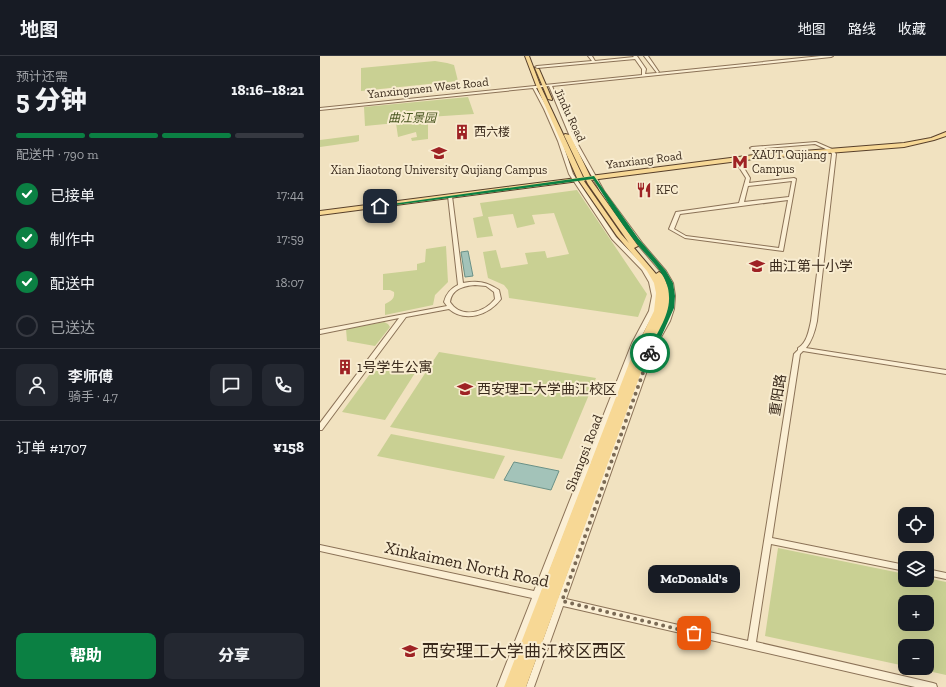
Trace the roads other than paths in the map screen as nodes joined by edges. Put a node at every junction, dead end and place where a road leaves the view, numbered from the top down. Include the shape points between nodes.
1 (527, 56) edge
2 (531, 56) edge
3 (590, 56) edge
4 (646, 56) edge
5 (815, 56) edge
6 (831, 56) edge
7 (635, 57) edge
8 (594, 62) junction
9 (536, 67) junction
10 (657, 72) junction
11 (643, 74) junction
12 (542, 86) junction
13 (320, 108) edge
14 (946, 134) edge
15 (946, 139) edge
16 (752, 148) dead end
17 (833, 153) junction
18 (739, 164) junction
19 (586, 181) junction
20 (746, 185) junction
21 (450, 198) junction
22 (791, 198) junction
23 (741, 204) junction
24 (320, 213) edge
25 (320, 216) edge
26 (461, 286) junction
27 (448, 307) junction
28 (404, 316) junction
29 (320, 332) edge
30 (800, 349) junction
31 (946, 372) edge
32 (320, 428) edge
33 (767, 540) junction
34 (320, 548) edge
35 (898, 567) edge
36 (934, 573) edge
37 (946, 576) edge
38 (549, 598) junction
39 (751, 646) junction
40 (501, 687) edge
41 (510, 687) edge
42 (520, 687) edge
43 (530, 687) edge
44 (933, 687) edge

1 - 12 main road, Jindu Road
2 - 9 main road, Jindu Road
3 - 8 street
4 - 10 street
5 - 10 street
6 - 12 street
7 - 8 street
7 - 11 street via 644,69
8 - 9 street
9 - 12 main road, Jindu Road
10 - 11 street
11 - 12 street
12 - 13 street, Yanxingmen West Road
12 - 19 street via 572,139
12 - 19 street via 547,112 568,168
14 - 17 main road, Yanxiang Road via 909,144
15 - 17 main road, Yanxiang Road via 908,148
16 - 17 street via 816,144
17 - 18 main road, Yanxiang Road
17 - 19 main road, Yanxiang Road via 770,155
17 - 30 street, 重阳路 via 814,321 806,344
18 - 19 main road, Yanxiang Road
18 - 20 street via 748,178
19 - 21 main road, Yanxiang Road
19 - 38 main road, Shangsi Road via 619,235 654,274 659,288 660,304 656,318 634,361
19 - 38 street via 668,277 672,289 672,302 667,321 652,348
20 - 22 street via 794,179
20 - 23 street
21 - 24 main road, Yanxiang Road
21 - 25 main road, Yanxiang Road
21 - 26 street
22 - 23 street
22 - 23 street via 781,250 685,237 671,229 678,213
26 - 27 street via 454,289 447,298
26 - 27 street via 475,283 488,285 497,291 498,299 491,308 476,313 460,313
27 - 28 street
28 - 29 street
28 - 32 street
30 - 31 street
30 - 33 street, 重阳路 via 797,354
33 - 35 street
33 - 39 street, 重阳路
34 - 38 street, Xinkaimen North Road
36 - 37 street
38 - 39 street, Xinkaimen North Road
38 - 40 street
38 - 41 main road
38 - 42 main road
38 - 43 street
39 - 44 street, Xinkaimen North Road

